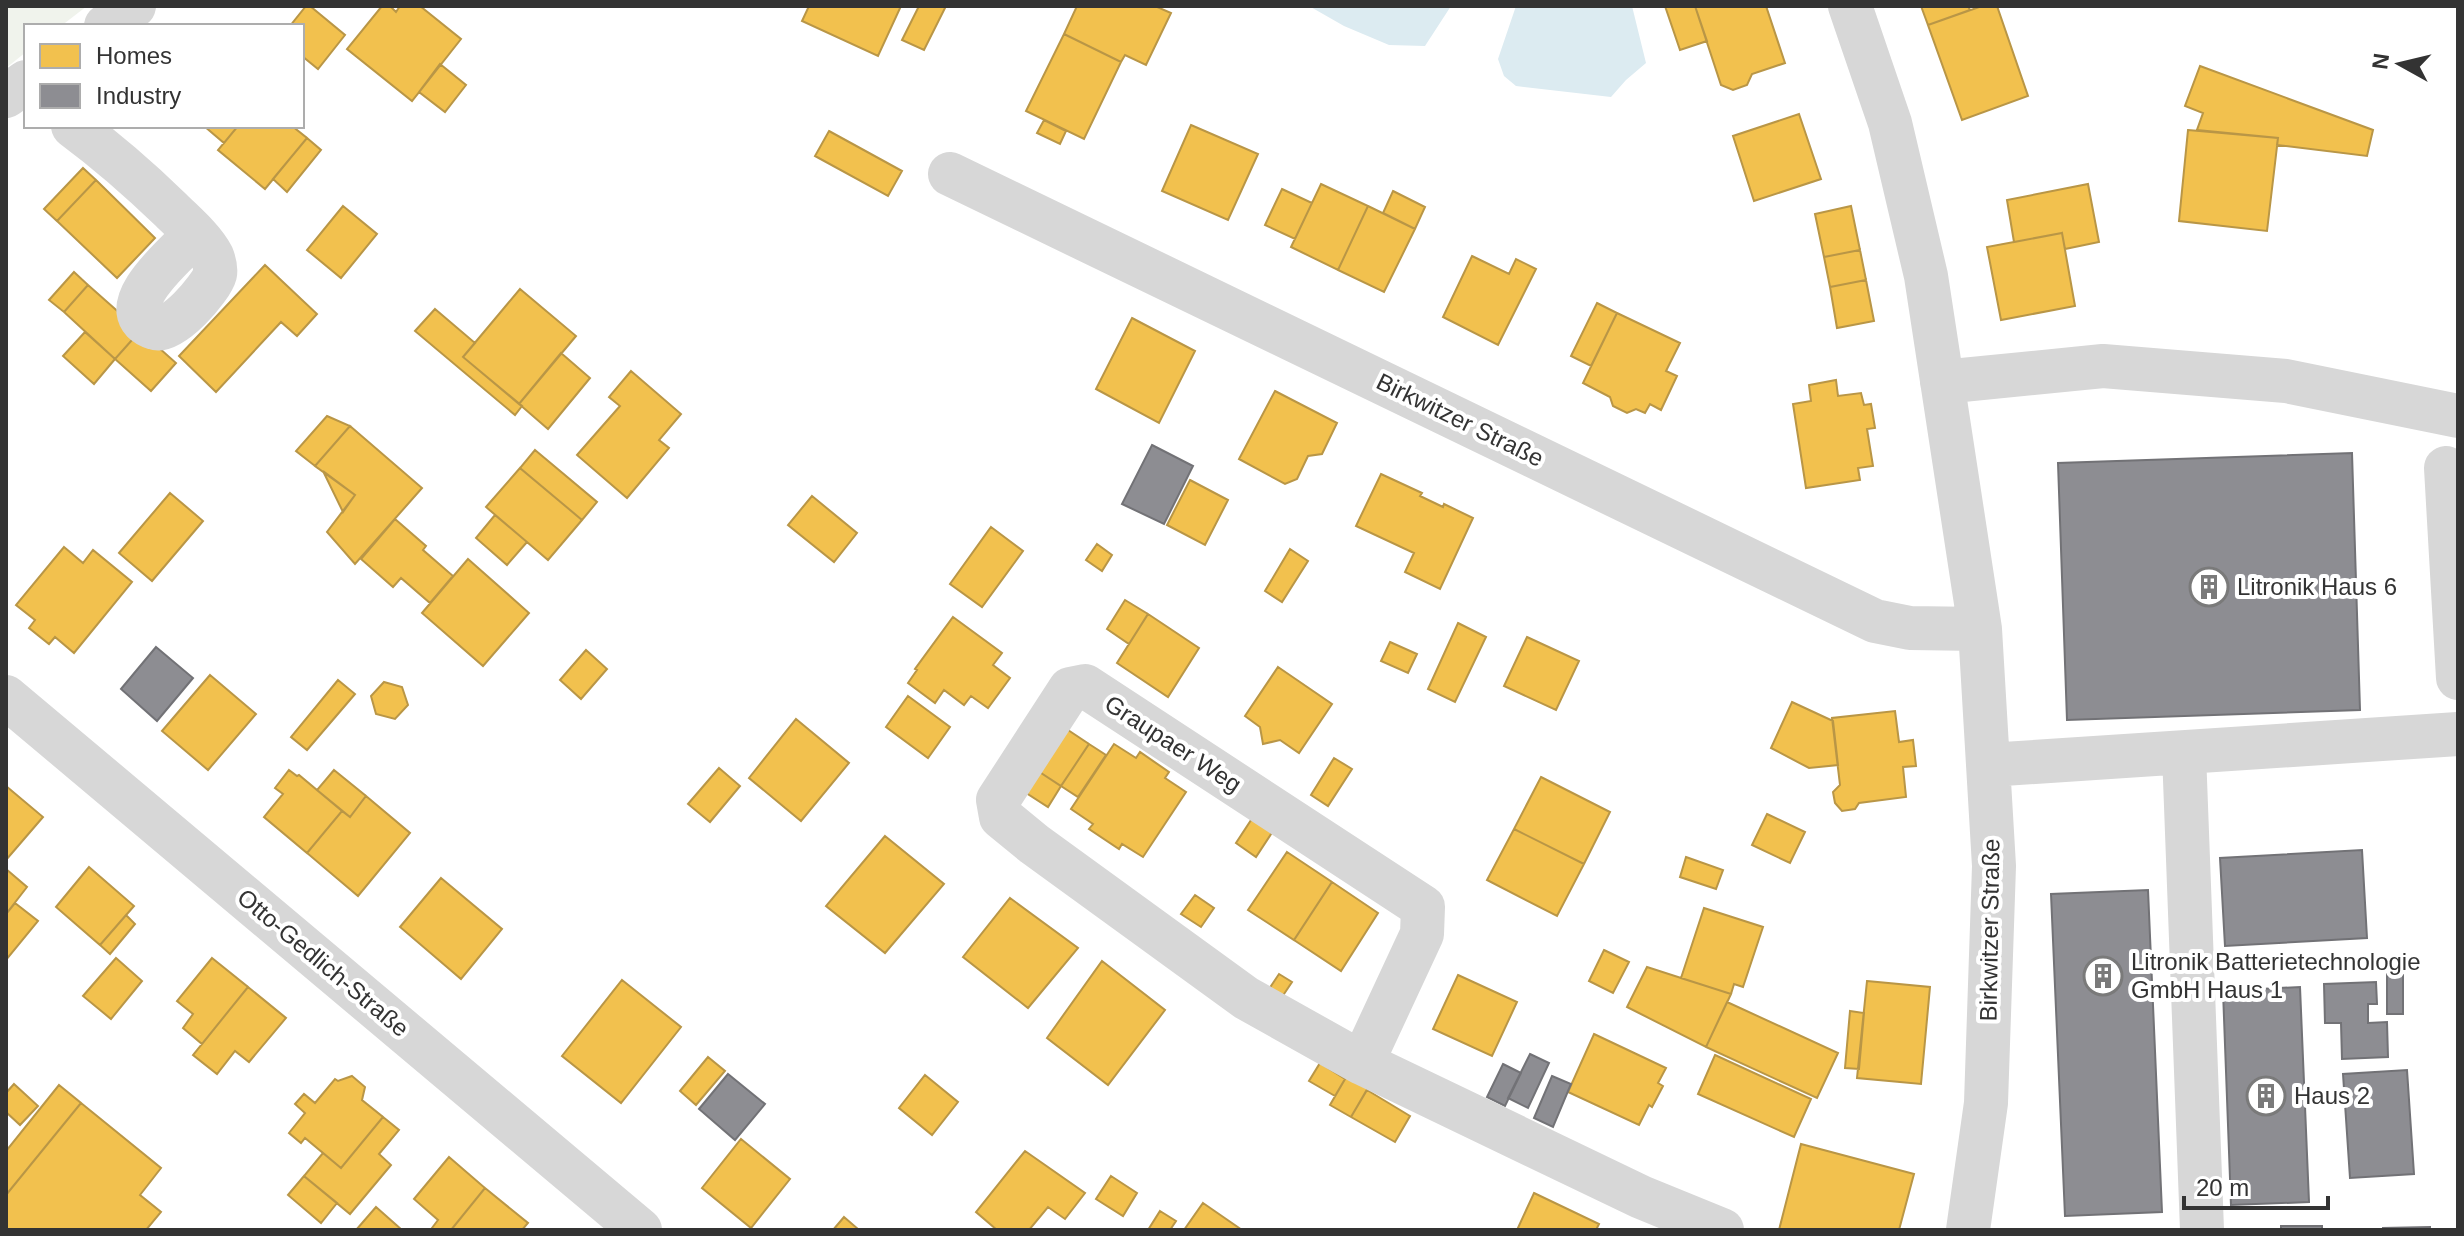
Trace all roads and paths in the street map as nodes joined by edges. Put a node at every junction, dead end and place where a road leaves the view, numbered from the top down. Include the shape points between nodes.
1 (134, 6) edge
2 (1850, 6) edge
3 (109, 24) edge
4 (24, 84) edge
5 (6, 96) edge
6 (76, 128) edge
7 (950, 174) dead end
8 (195, 235) dead end
9 (1942, 382) junction
10 (2458, 416) edge
11 (2446, 468) dead end
12 (1980, 629) junction
13 (2458, 678) edge
14 (6, 697) edge
15 (2458, 734) edge
16 (2184, 753) junction
17 (1988, 765) junction
18 (1362, 1063) junction
19 (640, 1230) edge
20 (1722, 1230) edge
21 (1968, 1230) edge
22 (2202, 1230) edge

1 - 3 street
2 - 9 street, Birkwitzer Straße via 1890,123 1926,276
4 - 5 street
6 - 8 street via 128,169
7 - 12 street, Birkwitzer Straße via 1875,621 1910,628
9 - 10 street via 2103,366 2286,381
9 - 12 street, Birkwitzer Straße
11 - 13 street
12 - 17 street, Birkwitzer Straße
14 - 19 street, Otto-Gedlich-Straße
15 - 16 street
16 - 17 street
16 - 22 street via 2200,818
17 - 21 street, Birkwitzer Straße via 1994,866 1986,1103
18 - 18 street, Graupaer Weg via 1246,998 1001,817 998,800 1070,689 1085,686 1423,907 1422,934
18 - 20 street, Graupaer Weg via 1641,1197

